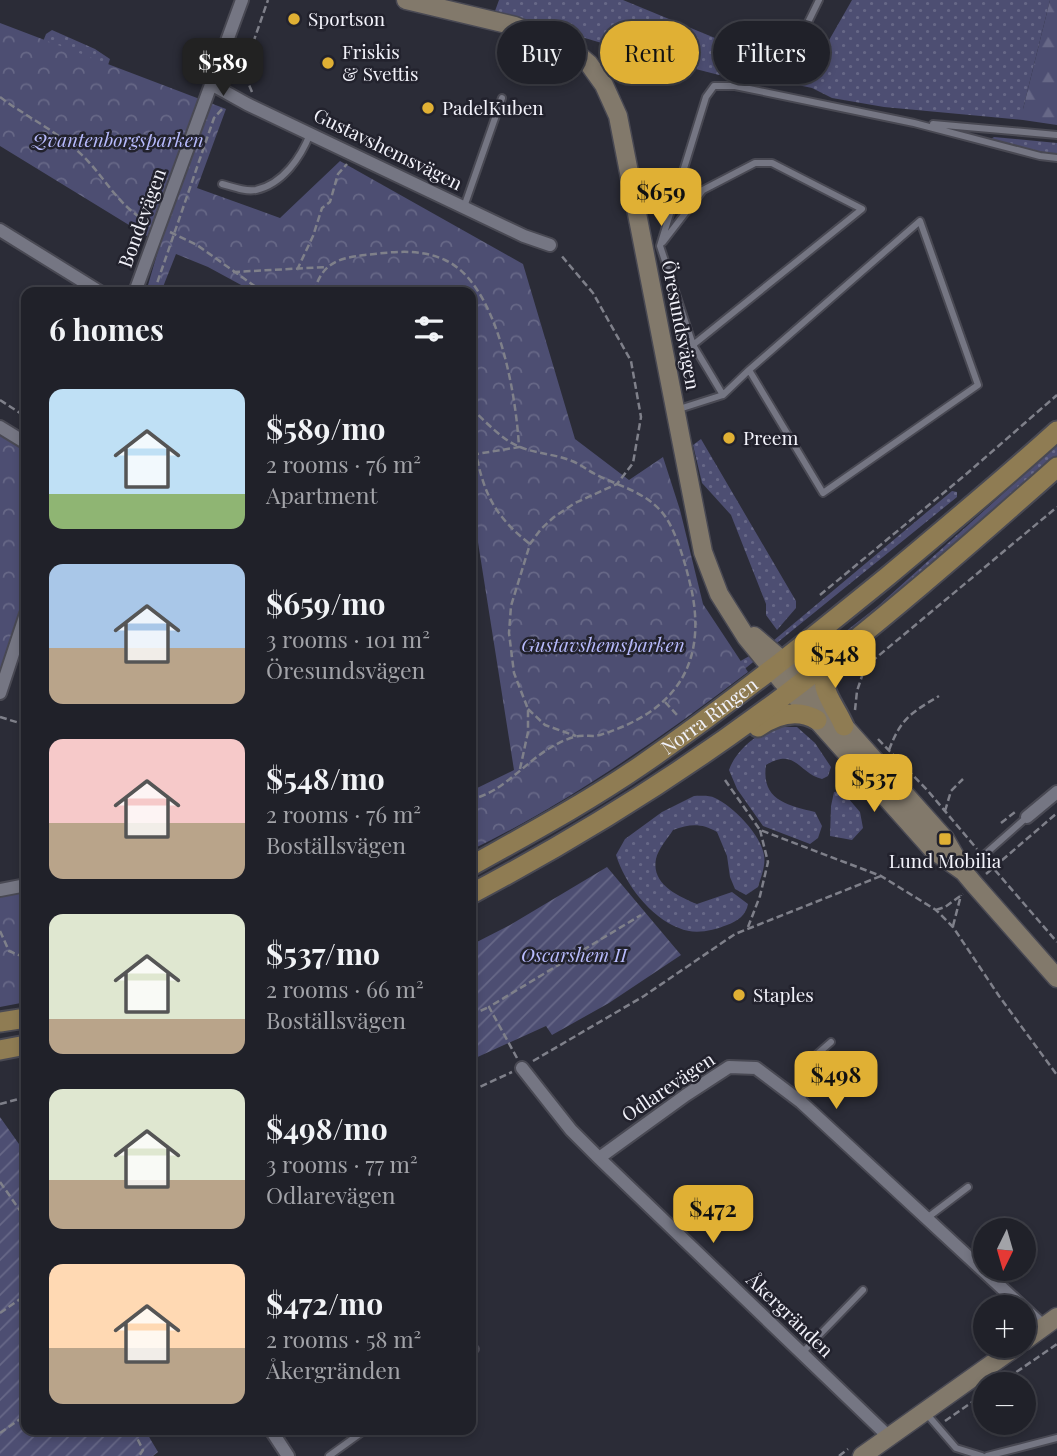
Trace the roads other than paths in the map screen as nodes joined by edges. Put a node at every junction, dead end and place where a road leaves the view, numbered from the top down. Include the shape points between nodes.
1 (242, 0) edge
2 (406, 0) edge
3 (819, 0) edge
4 (809, 21) edge
5 (211, 84) junction
6 (502, 97) dead end
7 (914, 123) junction
8 (310, 134) junction
9 (1057, 135) edge
10 (1057, 158) edge
11 (222, 184) dead end
12 (464, 207) junction
13 (0, 230) edge
14 (550, 244) road end
15 (660, 246) junction
16 (92, 287) edge
17 (137, 287) edge
18 (693, 345) junction
19 (749, 370) junction
20 (723, 396) junction
21 (676, 410) junction
22 (0, 427) edge
23 (1057, 431) edge
24 (21, 440) edge
25 (1057, 467) edge
26 (21, 629) edge
27 (828, 661) junction
28 (785, 678) junction
29 (0, 693) edge
30 (817, 720) junction
31 (851, 721) junction
32 (699, 756) junction
33 (1057, 792) edge
34 (1027, 817) joint
35 (476, 863) edge
36 (964, 872) junction
37 (21, 886) edge
38 (0, 890) edge
39 (476, 891) edge
40 (1057, 978) edge
41 (21, 1019) edge
42 (0, 1023) edge
43 (831, 1042) dead end
44 (21, 1046) edge
45 (0, 1050) edge
46 (522, 1068) road end
47 (801, 1102) junction
48 (599, 1158) junction
49 (968, 1187) dead end
50 (928, 1218) junction
51 (863, 1290) dead end
52 (1050, 1321) edge
53 (802, 1353) junction
54 (1000, 1358) edge
55 (925, 1412) junction
56 (274, 1435) edge
57 (358, 1435) edge
58 (889, 1437) junction
59 (1057, 1438) edge
60 (288, 1456) edge
61 (329, 1456) edge
62 (862, 1456) edge
63 (985, 1456) edge

1 - 5 street, Bondevägen
2 - 21 street, Öresundsvägen via 515,26 570,48 604,85 618,116
3 - 4 lane
5 - 8 street, Gustavshemsvägen
5 - 17 street, Bondevägen
6 - 12 lane
7 - 9 lane
7 - 10 lane
7 - 15 lane via 735,86 714,86 706,97
8 - 11 lane via 290,168 266,186 248,190
8 - 12 street, Gustavshemsvägen
12 - 14 street, Gustavshemsvägen
13 - 16 street
15 - 18 lane
15 - 18 lane via 702,191 755,163 772,163 862,208
18 - 20 lane
19 - 19 lane via 823,493 978,385 920,221
19 - 20 lane
20 - 21 lane
21 - 28 street, Öresundsvägen via 703,552 719,594
22 - 24 street
23 - 28 main road, Norra Ringen via 804,645
25 - 27 main road, Norra Ringen
26 - 29 street
27 - 28 main road, Norra Ringen
27 - 31 main road via 825,691
28 - 30 street
28 - 31 street via 835,720
28 - 32 main road, Norra Ringen
28 - 35 main road, Norra Ringen
30 - 32 main road via 798,714 777,716 720,753
30 - 36 street via 933,850
31 - 36 street via 945,839
32 - 39 main road, Norra Ringen via 572,839
33 - 34 street
34 - 36 lane
36 - 40 street
37 - 38 street
41 - 42 main road
43 - 47 lane via 815,1056
44 - 45 main road
46 - 48 street, Åkergränden
47 - 48 street, Odlarevägen via 756,1068 729,1067
47 - 50 street, Odlarevägen
48 - 53 street, Åkergränden
49 - 50 lane
50 - 52 street, Odlarevägen
51 - 53 lane
53 - 58 street, Åkergränden
54 - 55 street
55 - 58 street
55 - 63 lane via 956,1448
56 - 60 street
57 - 61 lane
58 - 62 street
59 - 63 lane

